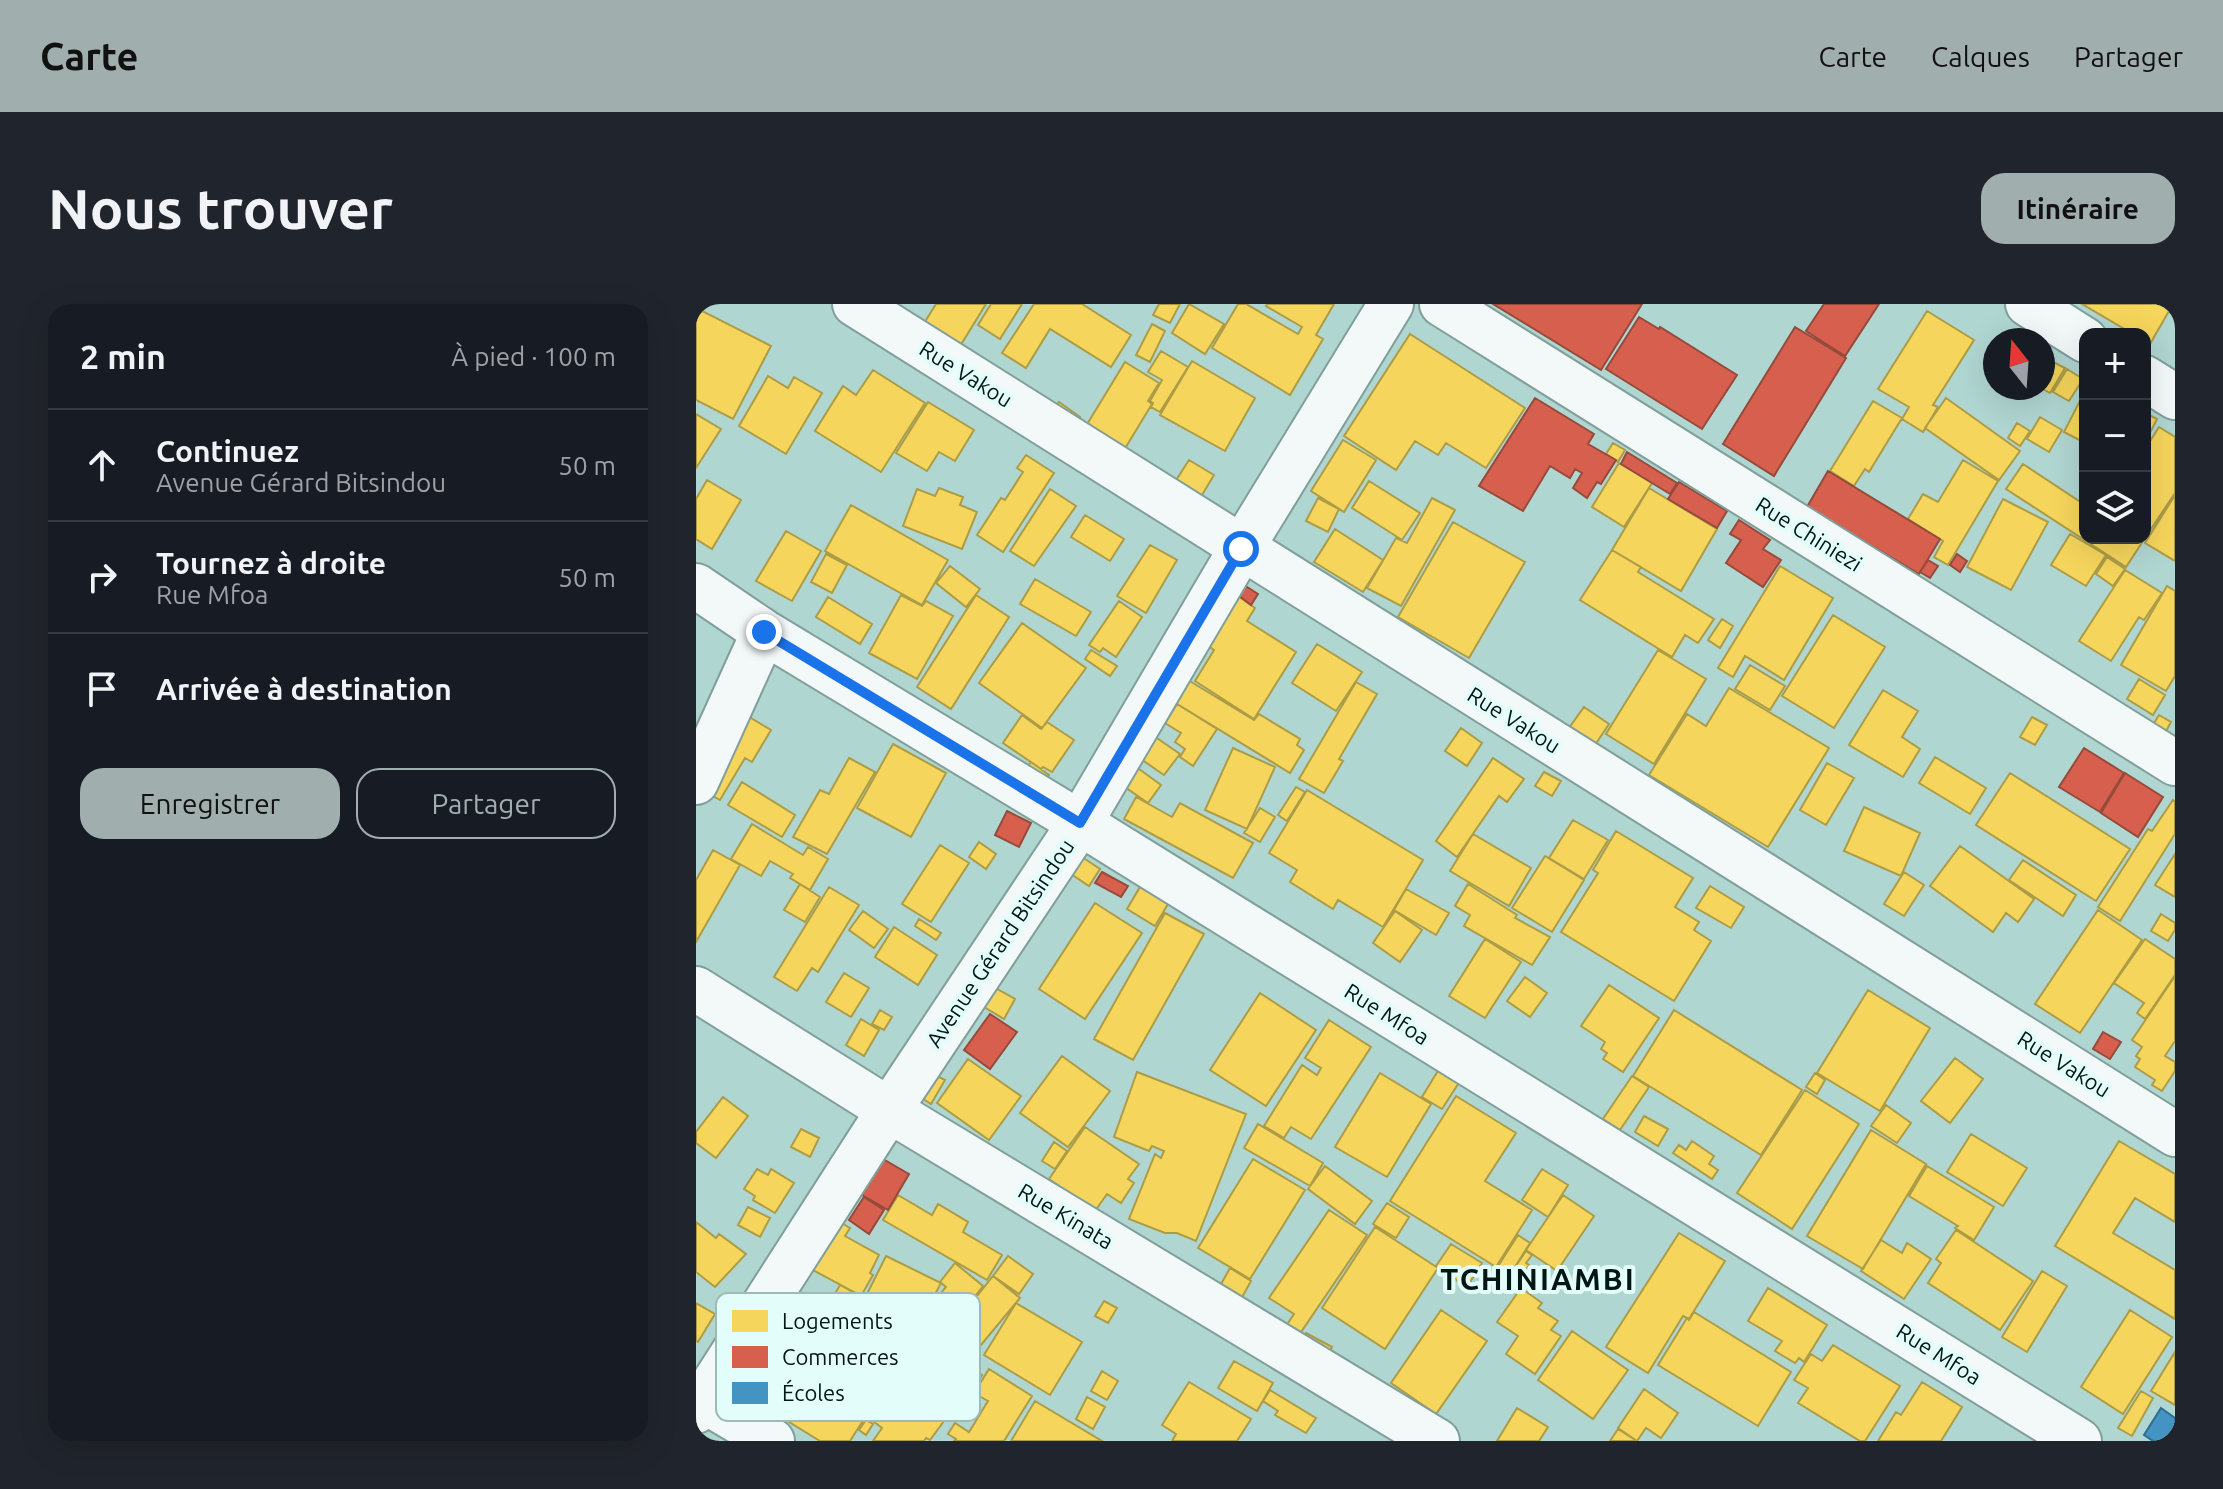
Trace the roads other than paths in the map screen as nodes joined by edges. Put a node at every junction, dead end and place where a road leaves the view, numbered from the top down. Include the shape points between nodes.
1 (855, 304) edge
2 (1391, 304) edge
3 (1442, 304) edge
4 (2028, 304) edge
5 (2079, 336) edge
6 (2151, 382) edge
7 (2175, 397) edge
8 (1241, 549) junction
9 (696, 586) edge
10 (764, 632) junction
11 (2175, 763) edge
12 (696, 782) edge
13 (1080, 823) junction
14 (696, 989) edge
15 (889, 1110) junction
16 (2175, 1134) edge
17 (769, 1293) edge
18 (716, 1374) edge
19 (698, 1402) edge
20 (716, 1411) edge
21 (734, 1421) edge
22 (772, 1441) edge
23 (1437, 1441) edge
24 (2079, 1441) edge

1 - 8 street, Rue Vakou
2 - 8 street, Avenue Gérard Bitsindou
3 - 11 street, Rue Chiniezi
4 - 5 street
6 - 7 street
8 - 13 street, Avenue Gérard Bitsindou
8 - 16 street, Rue Vakou
9 - 10 street, Rue Mfoa
10 - 12 street
10 - 13 street, Rue Mfoa
13 - 15 street, Avenue Gérard Bitsindou
13 - 24 street, Rue Mfoa
14 - 15 street, Rue Kinata
15 - 17 street, Avenue Gérard Bitsindou
15 - 23 street, Rue Kinata
18 - 19 street, Avenue Gérard Bitsindou
19 - 20 street
21 - 22 street

